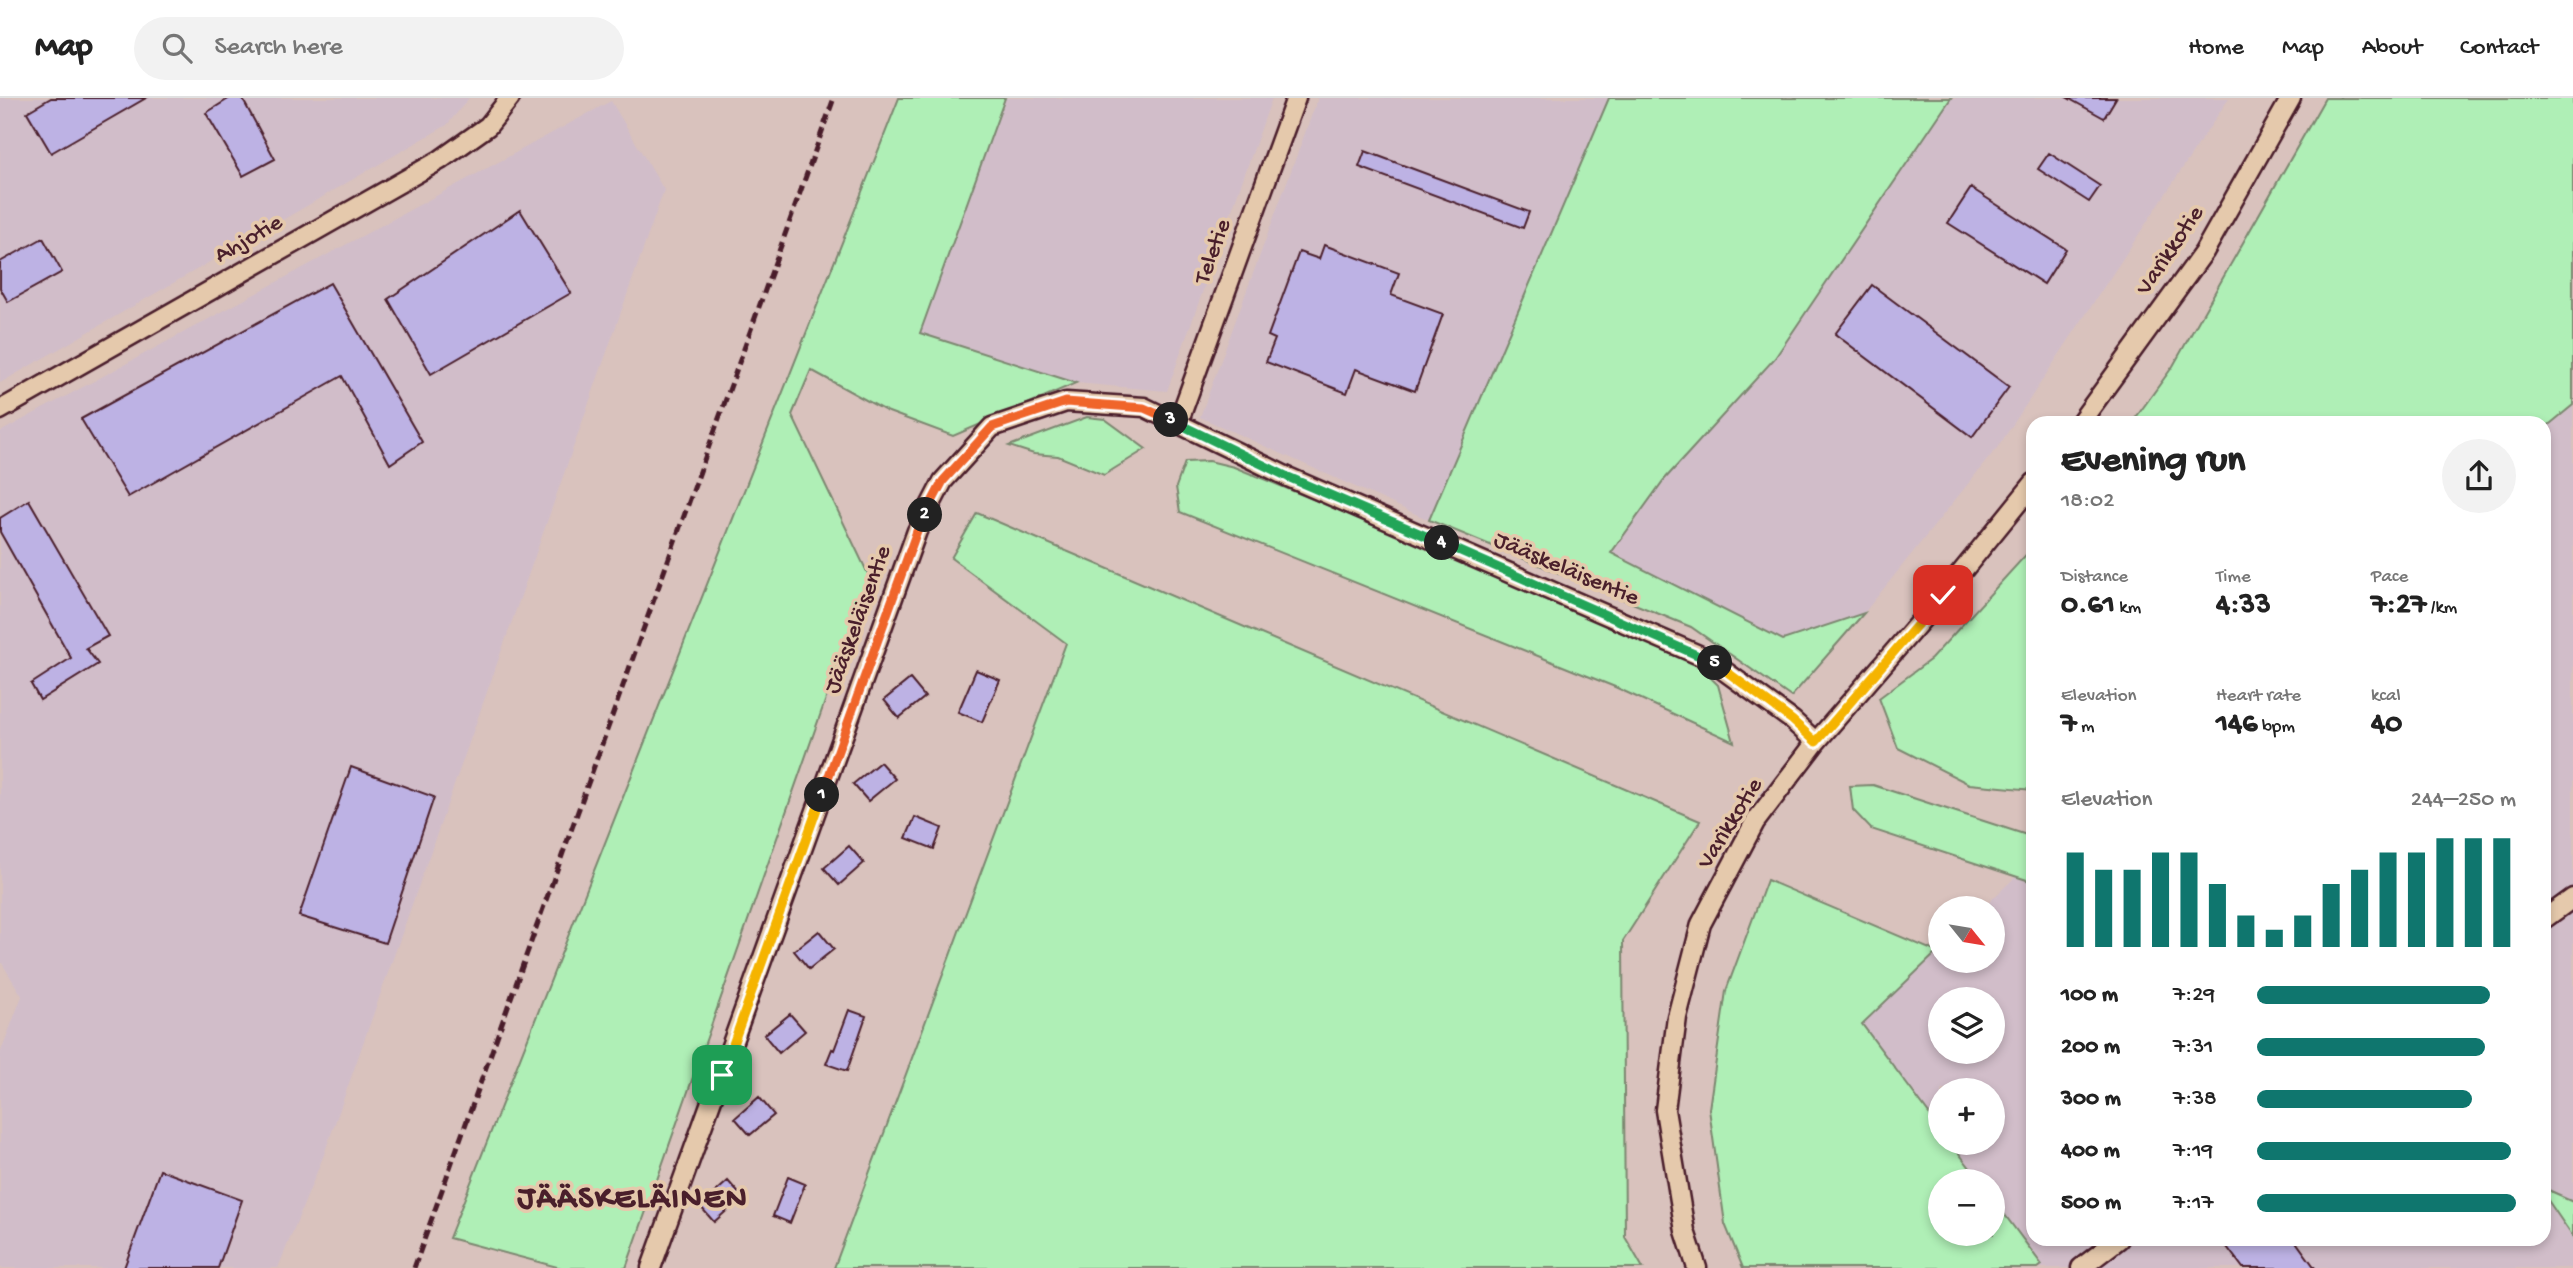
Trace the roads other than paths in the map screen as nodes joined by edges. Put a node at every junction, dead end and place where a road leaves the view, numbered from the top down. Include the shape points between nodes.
1 (510, 98) edge
2 (1296, 98) edge
3 (2291, 98) edge
4 (0, 410) edge
5 (2085, 416) edge
6 (1178, 423) junction
7 (2026, 493) edge
8 (1816, 742) junction
9 (2573, 898) edge
10 (2551, 914) edge
11 (2110, 1246) edge
12 (651, 1268) edge
13 (1697, 1268) edge
14 (2081, 1268) edge

1 - 4 street, Ahjotie via 488,126 440,160
2 - 6 street, Teletie
3 - 5 street, Varikkotie via 2204,252
6 - 8 street, Jääskeläisentie via 1288,477 1708,659
6 - 12 street, Jääskeläisentie via 1144,408 1066,402 992,427 943,481 917,531
7 - 8 street, Varikkotie
8 - 13 street, Varikkotie via 1755,822 1701,923 1677,1017 1665,1110 1685,1231
9 - 10 street
11 - 14 street

